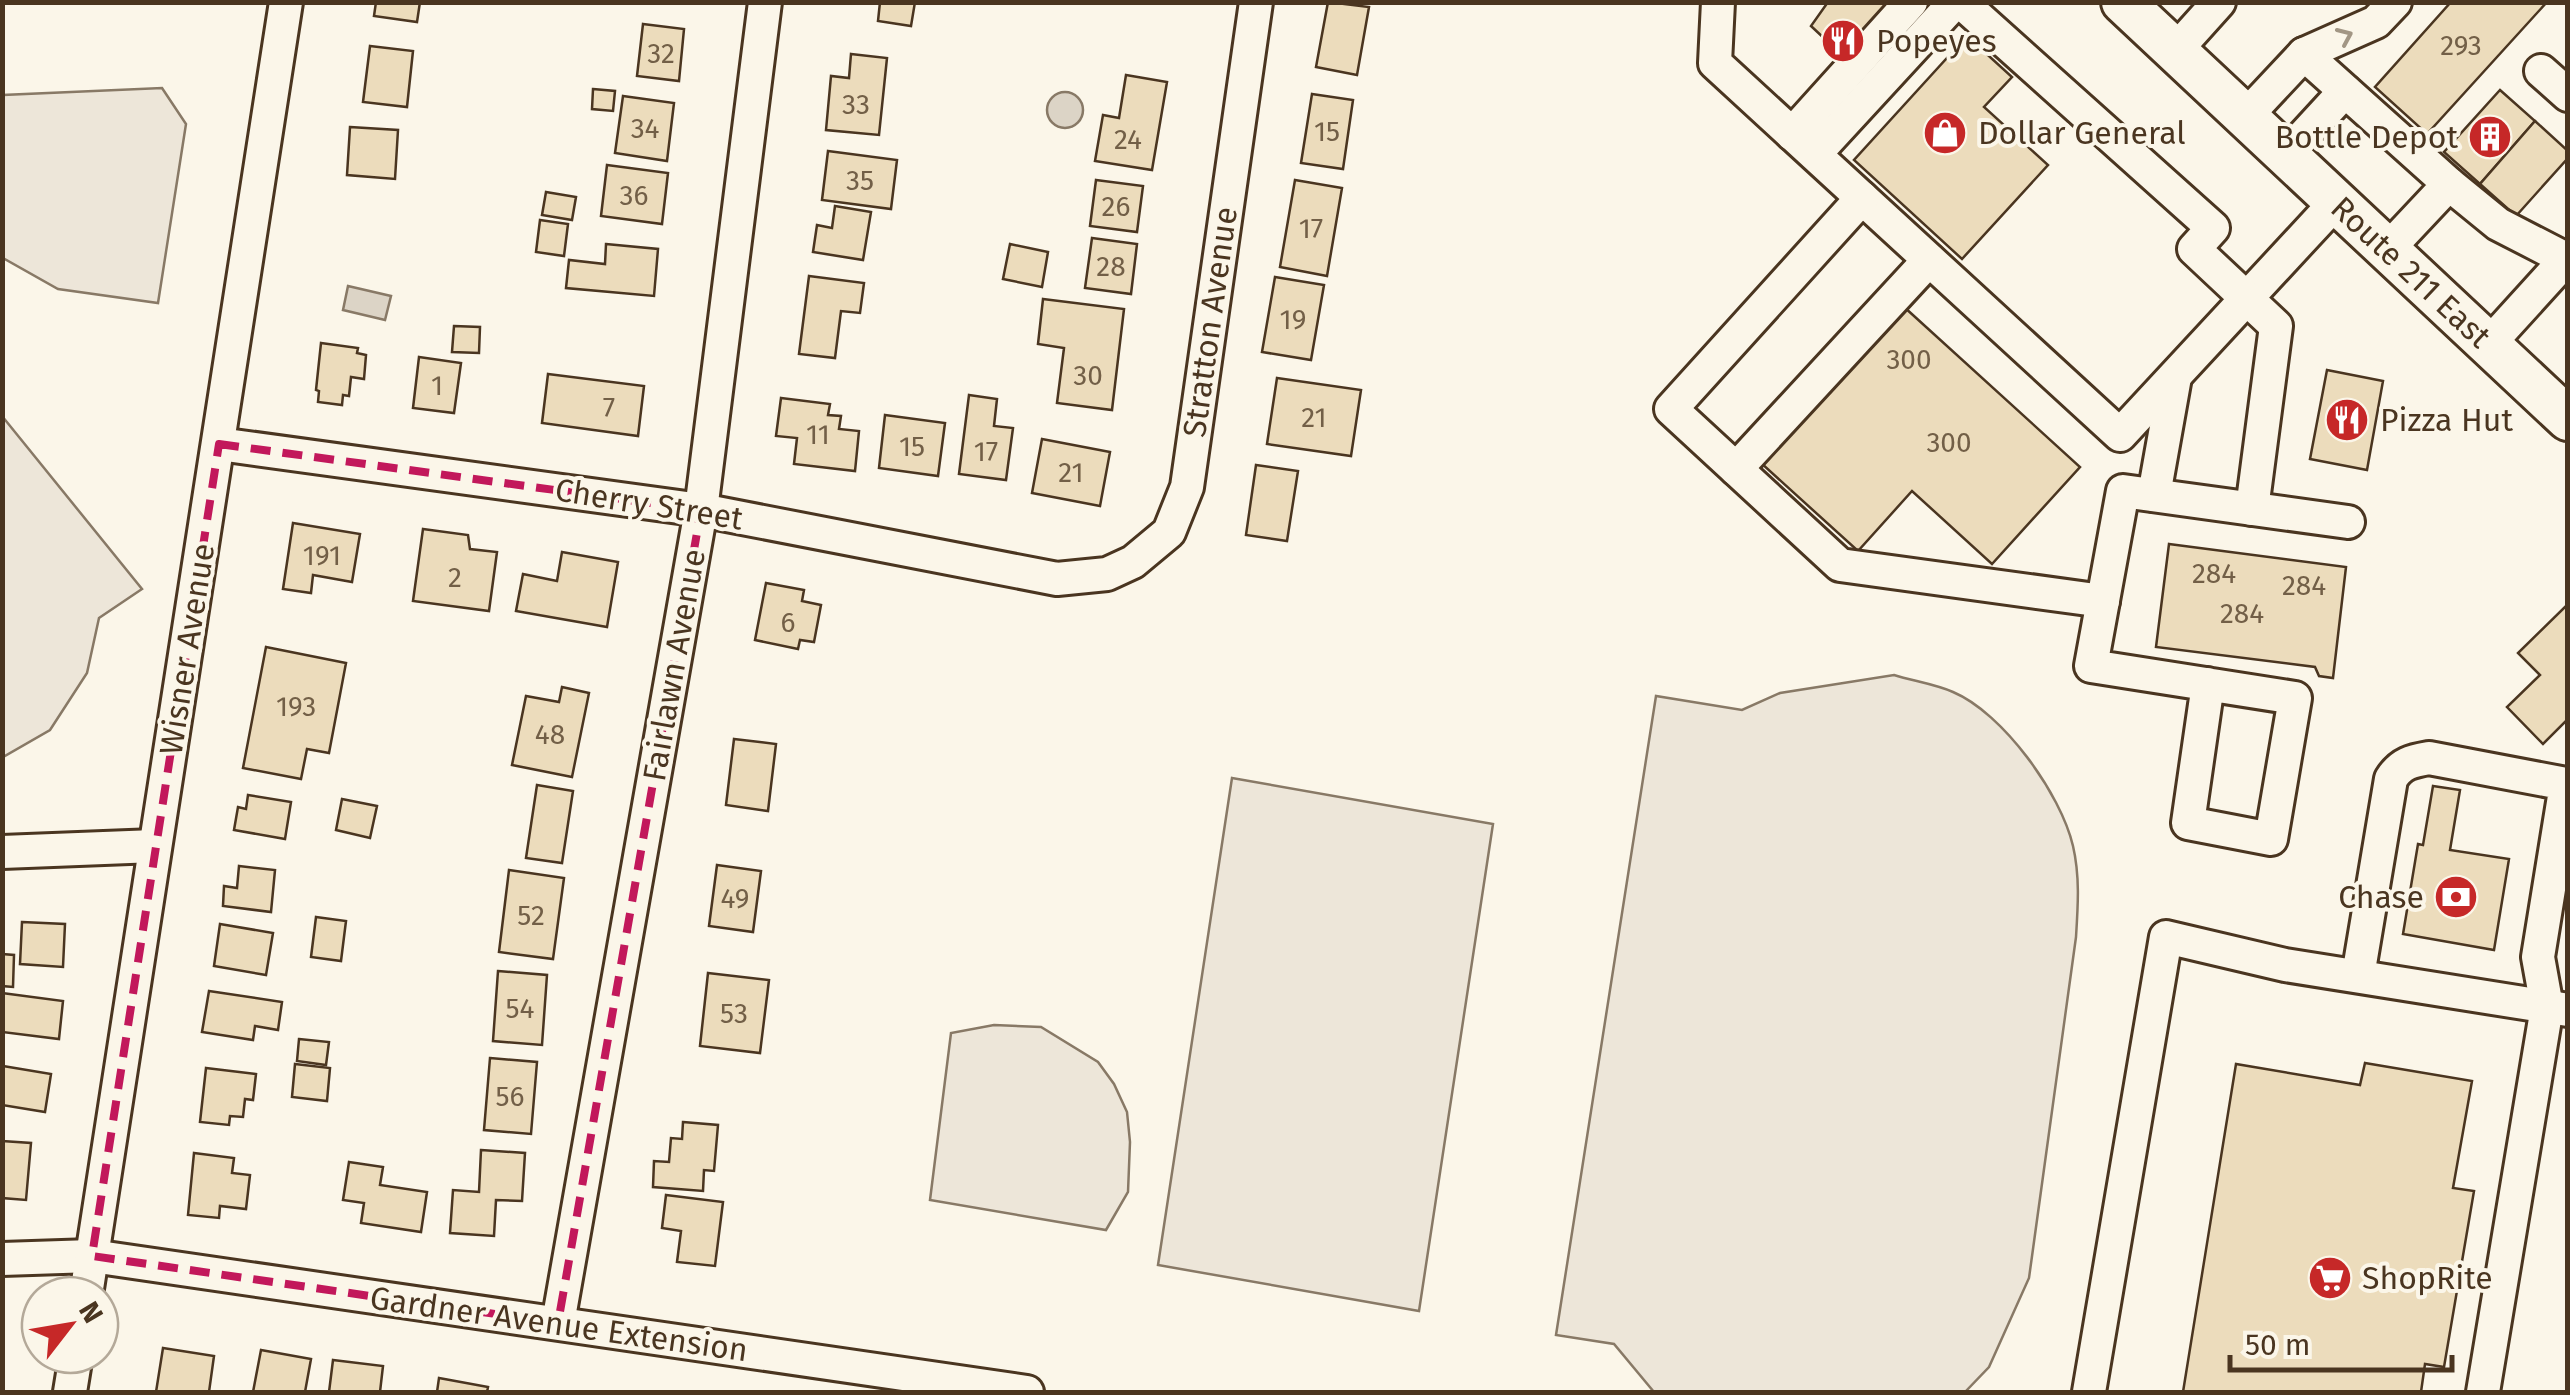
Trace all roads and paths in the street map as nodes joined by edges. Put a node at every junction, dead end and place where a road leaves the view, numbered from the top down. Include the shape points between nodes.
1 (286, 2) edge
2 (765, 2) edge
3 (1256, 2) edge
4 (1718, 2) edge
5 (1912, 2) edge
6 (1958, 2) edge
7 (2219, 2) edge
8 (2394, 2) edge
9 (2140, 8) edge
10 (2175, 51) junction
11 (2304, 54) junction
12 (2541, 71) dead end
13 (2345, 90) junction
14 (2568, 95) edge
15 (2245, 117) junction
16 (1804, 144) junction
17 (2286, 156) junction
18 (2449, 184) junction
19 (1862, 198) junction
20 (2336, 202) junction
21 (2387, 250) junction
22 (2567, 258) edge
23 (1929, 260) junction
24 (2249, 298) junction
25 (2488, 344) junction
26 (2176, 376) junction
27 (2568, 419) edge
28 (219, 444) junction
29 (1736, 469) junction
30 (2154, 495) junction
31 (2252, 509) junction
32 (701, 510) junction
33 (2348, 522) dead end
34 (1075, 578) joint
35 (2103, 601) junction
36 (2208, 684) junction
37 (2567, 782) edge
38 (155, 846) junction
39 (2, 852) edge
40 (2555, 929) edge
41 (2358, 976) junction
42 (2557, 1008) edge
43 (92, 1256) junction
44 (2, 1259) edge
45 (89, 1275) edge
46 (558, 1323) junction
47 (1027, 1392) edge
48 (2090, 1392) edge
49 (2482, 1392) edge

1 - 28 street, Wisner Avenue
2 - 32 street, Fairlawn Avenue
3 - 34 street, Stratton Avenue via 1187,487 1169,532 1132,562
4 - 16 street via 1715,62
5 - 16 street
6 - 16 street
6 - 24 street via 2213,228 2194,249
7 - 10 street
11 -> 8 street via 2376,22
9 - 10 main road, Route 211 East
10 - 15 main road, Route 211 East
11 - 13 street
11 - 15 street
12 - 14 street
13 - 17 street
13 - 18 street
15 - 17 main road, Route 211 East
16 - 19 street
17 - 20 main road, Route 211 East
18 - 21 street
18 - 22 street via 2498,224
19 - 23 street
19 - 29 street via 1670,410
20 - 21 main road, Route 211 East
20 - 24 street
21 - 25 main road, Route 211 East
22 - 25 street
23 - 26 street via 2120,435
23 - 29 street
24 - 26 street
24 - 31 street via 2276,326
25 - 27 main road, Route 211 East
26 - 30 street
28 - 32 street, Cherry Street
28 - 38 street, Wisner Avenue
29 - 35 street via 1840,565
30 - 31 street
30 - 35 street via 2122,491
31 - 33 street
32 - 34 street, Cherry Street
32 - 46 street, Fairlawn Avenue
35 - 36 street via 2092,666
36 - 36 street via 2295,698 2270,839 2188,823
37 - 40 street
37 - 41 street via 2429,758 2397,770
38 - 39 street
38 - 43 street, Wisner Avenue
40 - 42 street via 2538,957
41 - 42 street
41 - 48 street via 2166,937
42 - 49 street
43 - 44 street, Gardner Avenue Extension
43 - 45 street, Wisner Avenue
43 - 46 street, Gardner Avenue Extension
46 - 47 street, Gardner Avenue Extension

